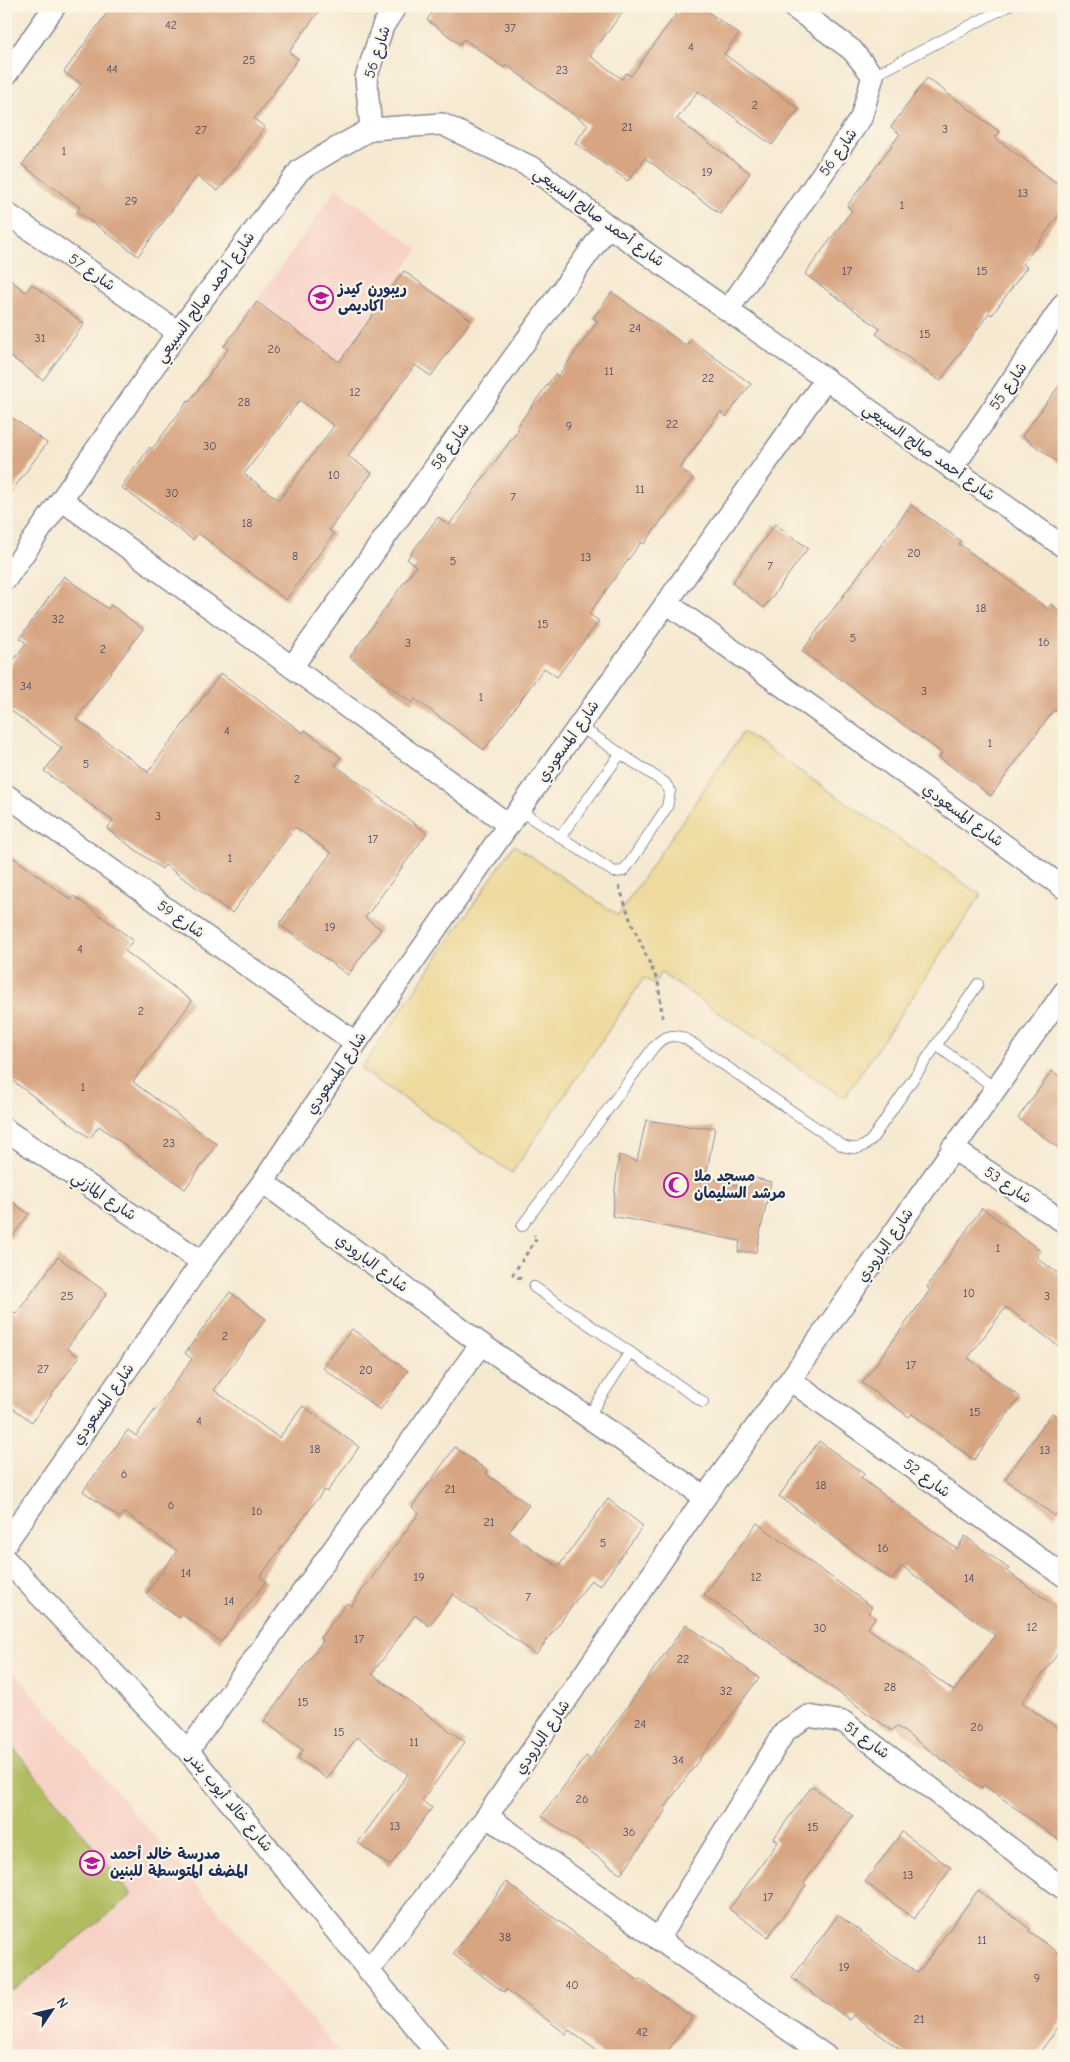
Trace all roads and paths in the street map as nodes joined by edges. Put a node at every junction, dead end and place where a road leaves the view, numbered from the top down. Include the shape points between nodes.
1 (55, 6) edge
2 (396, 6) edge
3 (792, 6) edge
4 (1008, 6) edge
5 (6, 75) edge
6 (873, 76) junction
7 (371, 129) junction
8 (6, 213) edge
9 (608, 226) junction
10 (1064, 303) edge
11 (728, 310) junction
12 (178, 332) junction
13 (826, 379) junction
14 (952, 468) junction
15 (62, 500) junction
16 (1064, 547) edge
17 (6, 579) edge
18 (667, 602) junction
19 (292, 667) junction
20 (579, 726) junction
21 (621, 753) junction
22 (6, 795) edge
23 (514, 818) junction
24 (560, 837) junction
25 (614, 872) junction
26 (1064, 888) edge
27 (978, 984) dead end
28 (1064, 992) edge
29 (666, 1037) junction
30 (356, 1043) junction
31 (936, 1045) junction
32 (995, 1088) junction
33 (6, 1130) edge
34 (952, 1148) junction
35 (263, 1182) junction
36 (1064, 1222) edge
37 (522, 1226) joint
38 (202, 1262) junction
39 (534, 1287) joint
40 (481, 1344) junction
41 (630, 1352) junction
42 (790, 1380) junction
43 (703, 1402) dead end
44 (588, 1417) junction
45 (705, 1496) junction
46 (6, 1543) edge
47 (6, 1560) edge
48 (1064, 1576) edge
49 (188, 1751) junction
50 (487, 1816) junction
51 (1064, 1889) edge
52 (658, 1939) junction
53 (369, 1970) junction
54 (439, 2056) edge
55 (826, 2056) edge

1 - 5 street
2 - 7 street, شارع 56 via 384,26 366,78
3 - 6 street via 852,50
4 - 6 lane
6 - 11 street, شارع 56 via 861,118
7 - 9 street, شارع أحمد صالح السبيعي via 442,124 535,169
7 - 12 street, شارع أحمد صالح السبيعي via 300,170
8 - 12 street, شارع 57
9 - 11 street, شارع أحمد صالح السبيعي
9 - 19 street, شارع 58
10 - 14 street, شارع 55
11 - 13 street, شارع أحمد صالح السبيعي
12 - 15 street, شارع أحمد صالح السبيعي
13 - 14 street, شارع أحمد صالح السبيعي
13 - 18 street, شارع المسعودي
14 - 16 street, شارع أحمد صالح السبيعي
15 - 17 street, شارع أحمد صالح السبيعي
15 - 19 street
18 - 20 street, شارع المسعودي
18 - 26 street, شارع المسعودي
19 - 23 street
20 - 21 lane
20 - 23 street, شارع المسعودي
21 - 24 lane
21 - 25 lane via 665,783 670,791 667,807 629,864 623,871
22 - 30 street, شارع 59
23 - 24 lane
23 - 30 street, شارع المسعودي
24 - 25 lane
25 - 29 path via 630,919 658,982
27 - 31 lane
28 - 32 street, شارع البارودي
29 - 31 lane via 672,1035 686,1039 852,1149 859,1149 872,1139
29 - 37 lane via 653,1048
30 - 35 street, شارع المسعودي
31 - 32 lane
32 - 34 street, شارع البارودي
33 - 38 street, شارع المازني
34 - 36 street, شارع 53
34 - 42 street, شارع البارودي
35 - 38 street, شارع المسعودي
35 - 40 street, شارع البارودي
37 - 39 path via 537,1238 513,1274
38 - 46 street, شارع المسعودي
39 - 41 lane
40 - 44 street, شارع البارودي
40 - 49 street
41 - 43 lane
41 - 44 lane
42 - 45 street, شارع البارودي
42 - 48 street, شارع 52
44 - 45 street, شارع البارودي
45 - 50 street, شارع البارودي
47 - 49 street, شارع خالد أيوب بندر
49 - 53 street, شارع خالد أيوب بندر
50 - 52 street
50 - 53 street, شارع البارودي
51 - 52 street, شارع 51 via 844,1722 808,1716 784,1731
52 - 55 street
53 - 54 street, شارع خالد أيوب بندر

